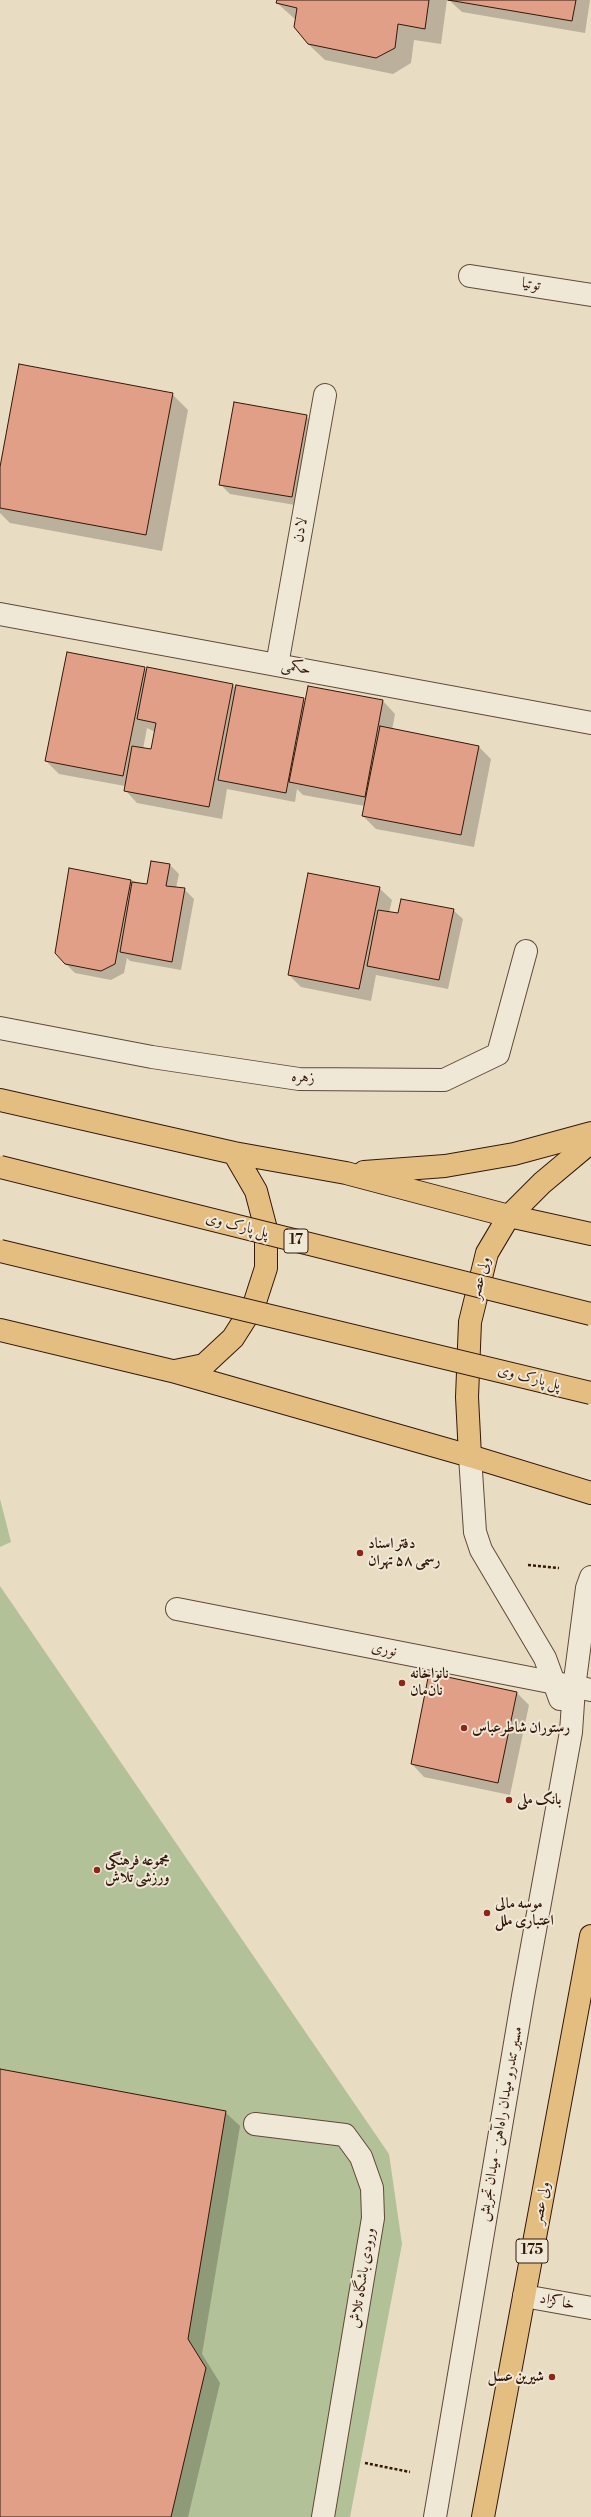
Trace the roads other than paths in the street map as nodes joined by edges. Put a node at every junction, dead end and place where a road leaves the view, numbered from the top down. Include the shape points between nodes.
1 (470, 276) dead end
2 (591, 295) edge
3 (325, 395) dead end
4 (0, 614) edge
5 (277, 665) junction
6 (591, 723) edge
7 (526, 951) dead end
8 (0, 1028) edge
9 (0, 1100) edge
10 (591, 1133) edge
11 (591, 1142) edge
12 (234, 1153) junction
13 (0, 1167) edge
14 (346, 1173) junction
15 (509, 1216) junction
16 (591, 1234) edge
17 (0, 1251) edge
18 (591, 1314) edge
19 (0, 1330) edge
20 (172, 1372) junction
21 (591, 1393) edge
22 (470, 1456) junction
23 (591, 1493) edge
24 (591, 1577) edge
25 (177, 1609) dead end
26 (573, 1687) edge
27 (591, 1936) edge
28 (587, 1985) edge
29 (255, 2124) dead end
30 (524, 2296) junction
31 (591, 2308) edge
32 (323, 2517) edge
33 (435, 2517) edge
34 (483, 2517) edge

1 - 2 street, توتیا
3 - 5 street, لادن
4 - 5 street, حکمی
5 - 6 street, حکمی
7 - 8 street, زهره via 498,1054 444,1080 299,1079 152,1057
9 - 12 main road
10 - 14 main road via 514,1154 445,1166
11 - 15 main road, ولی عصر via 542,1183
12 - 14 main road
12 - 20 main road via 256,1191 266,1229 266,1268 254,1305 233,1338 204,1365
13 - 18 main road, پل پارک وی / 17, bridge
14 - 15 main road
15 - 16 main road
15 - 22 main road, ولی عصر via 487,1253 470,1322 467,1397
17 - 21 main road, پل پارک وی, bridge
19 - 20 main road
20 - 22 main road
22 - 23 main road
22 - 26 street, مسیر تندرو میدان راه‌آهن - میدان تجریش via 475,1532 481,1550 545,1658
24 - 26 street, مسیر تندرو میدان راه‌آهن - میدان تجریش via 587,1588
25 - 26 street, نوری
26 - 33 street, مسیر تندرو میدان راه‌آهن - میدان تجریش via 571,1732 523,1996
27 - 28 main road, ولی عصر / 175
28 - 30 main road, ولی عصر / 175
29 - 32 street, ورودی باشگاه تلاش via 345,2135 361,2157 372,2188 373,2218
30 - 31 street, خاکزاد
30 - 34 main road, ولی عصر / 175

